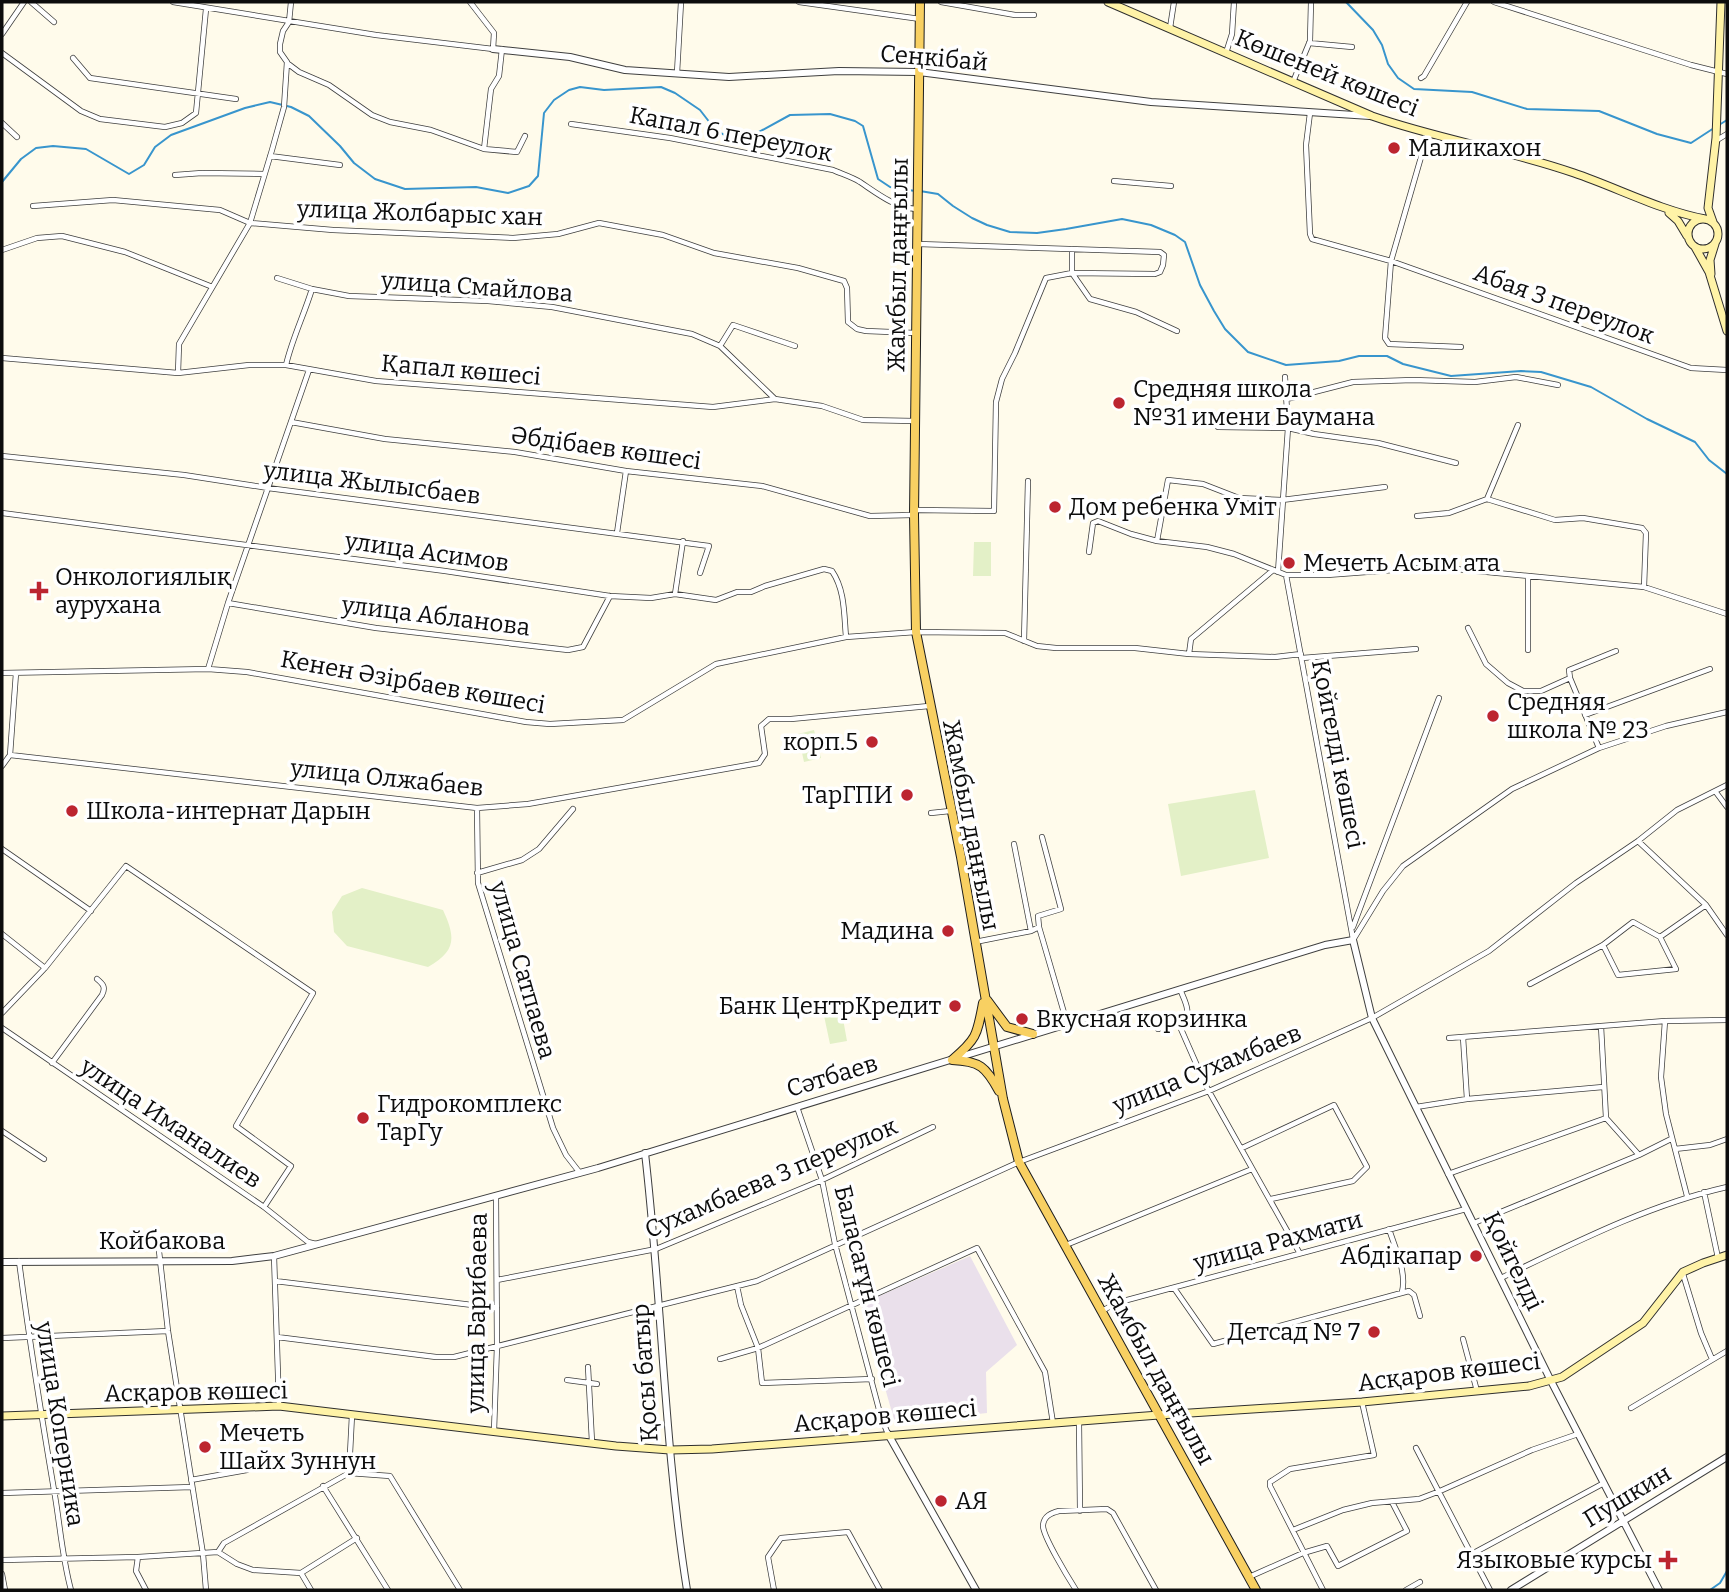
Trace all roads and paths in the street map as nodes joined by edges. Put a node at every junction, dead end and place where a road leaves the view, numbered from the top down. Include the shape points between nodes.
1 (24, 2) edge
2 (31, 2) edge
3 (173, 2) edge
4 (291, 2) edge
5 (470, 2) edge
6 (681, 2) edge
7 (801, 2) edge
8 (920, 2) edge
9 (941, 2) edge
10 (1108, 2) edge
11 (1174, 2) edge
12 (1234, 2) edge
13 (1311, 2) edge
14 (1466, 2) edge
15 (1494, 2) edge
16 (1721, 2) edge
17 (206, 9) junction
18 (1034, 15) dead end
19 (920, 20) junction
20 (54, 22) dead end
21 (289, 22) junction
22 (1170, 28) junction
23 (2, 34) edge
24 (1310, 43) junction
25 (1352, 47) dead end
26 (493, 49) junction
27 (502, 49) junction
28 (2, 53) edge
29 (1226, 53) junction
30 (73, 58) dead end
31 (287, 62) junction
32 (919, 72) junction
33 (1717, 72) junction
34 (677, 74) junction
35 (1727, 74) edge
36 (1421, 78) dead end
37 (1293, 82) junction
38 (197, 94) junction
39 (236, 99) dead end
40 (1310, 113) junction
41 (1372, 116) junction
42 (2, 123) edge
43 (571, 124) dead end
44 (1428, 133) junction
45 (1727, 134) edge
46 (526, 136) dead end
47 (17, 137) dead end
48 (1716, 140) junction
49 (484, 149) junction
50 (270, 156) junction
51 (340, 164) dead end
52 (264, 174) junction
53 (175, 175) dead end
54 (1114, 181) dead end
55 (1171, 186) dead end
56 (1710, 193) junction
57 (33, 206) dead end
58 (1656, 206) junction
59 (917, 209) junction
60 (1705, 222) junction
61 (250, 223) junction
62 (1727, 237) edge
63 (1689, 239) junction
64 (1716, 243) junction
65 (917, 244) junction
66 (1694, 246) junction
67 (1072, 249) junction
68 (2, 250) edge
69 (1391, 261) junction
70 (1072, 273) junction
71 (277, 278) dead end
72 (1712, 281) junction
73 (211, 286) junction
74 (312, 289) junction
75 (1177, 331) dead end
76 (1727, 331) edge
77 (916, 333) junction
78 (720, 346) junction
79 (795, 346) dead end
80 (1461, 347) dead end
81 (2, 358) edge
82 (286, 365) junction
83 (309, 370) junction
84 (1727, 370) edge
85 (178, 373) junction
86 (1285, 377) dead end
87 (1558, 385) dead end
88 (775, 399) junction
89 (1287, 399) junction
90 (916, 421) junction
91 (291, 422) junction
92 (1518, 425) dead end
93 (1218, 427) dead end
94 (1288, 428) junction
95 (2, 456) edge
96 (1455, 463) dead end
97 (626, 471) junction
98 (1028, 481) dead end
99 (1385, 487) dead end
100 (268, 488) junction
101 (1487, 499) junction
102 (1282, 500) junction
103 (2, 513) edge
104 (914, 513) junction
105 (1417, 516) dead end
106 (617, 533) junction
107 (683, 541) junction
108 (1157, 541) junction
109 (248, 545) junction
110 (1089, 552) dead end
111 (1275, 571) junction
112 (700, 573) dead end
113 (1286, 575) junction
114 (1528, 576) junction
115 (1644, 587) junction
116 (675, 594) junction
117 (610, 596) junction
118 (228, 603) junction
119 (1727, 614) edge
120 (1468, 628) dead end
121 (916, 632) junction
122 (846, 636) junction
123 (1024, 641) junction
124 (1416, 649) dead end
125 (1528, 650) dead end
126 (1616, 651) dead end
127 (1189, 654) junction
128 (1301, 656) junction
129 (208, 669) junction
130 (1710, 669) dead end
131 (2, 673) edge
132 (16, 673) junction
133 (1570, 678) junction
134 (1439, 698) dead end
135 (929, 706) junction
136 (1727, 712) edge
137 (1585, 715) junction
138 (1599, 748) junction
139 (10, 755) junction
140 (2, 766) edge
141 (1727, 785) edge
142 (1715, 791) junction
143 (1727, 807) edge
144 (478, 808) junction
145 (573, 809) dead end
146 (950, 811) junction
147 (930, 813) dead end
148 (1042, 837) dead end
149 (1638, 841) junction
150 (1014, 844) dead end
151 (2, 849) edge
152 (477, 873) junction
153 (1706, 905) junction
154 (91, 911) junction
155 (1040, 927) junction
156 (1353, 928) junction
157 (1031, 930) junction
158 (2, 934) edge
159 (1727, 935) edge
160 (1660, 937) junction
161 (1353, 940) junction
162 (974, 943) junction
163 (1603, 945) junction
164 (45, 968) junction
165 (97, 979) dead end
166 (1530, 984) dead end
167 (1180, 989) junction
168 (984, 996) junction
169 (2, 1013) edge
170 (1372, 1018) junction
171 (1727, 1020) edge
172 (1665, 1021) junction
173 (1182, 1022) junction
174 (1067, 1023) junction
175 (1601, 1025) junction
176 (2, 1028) edge
177 (1158, 1029) dead end
178 (1033, 1034) junction
179 (1463, 1037) junction
180 (1449, 1038) dead end
181 (994, 1046) junction
182 (951, 1060) junction
183 (52, 1063) junction
184 (1603, 1087) junction
185 (1209, 1091) junction
186 (1003, 1099) junction
187 (1467, 1099) junction
188 (797, 1107) junction
189 (1415, 1107) junction
190 (1606, 1118) junction
191 (933, 1127) dead end
192 (2, 1131) edge
193 (1671, 1139) junction
194 (1727, 1139) edge
195 (1242, 1148) junction
196 (1675, 1149) junction
197 (645, 1153) junction
198 (1639, 1155) junction
199 (44, 1159) dead end
200 (1019, 1162) junction
201 (1252, 1169) junction
202 (580, 1173) junction
203 (1448, 1174) junction
204 (822, 1180) junction
205 (1727, 1187) edge
206 (1704, 1192) junction
207 (496, 1196) junction
208 (1687, 1196) junction
209 (1271, 1199) junction
210 (264, 1207) junction
211 (1466, 1209) junction
212 (1473, 1223) junction
213 (1389, 1229) junction
214 (320, 1244) junction
215 (835, 1244) junction
216 (1066, 1245) junction
217 (656, 1249) junction
218 (159, 1251) dead end
219 (1299, 1252) junction
220 (274, 1255) junction
221 (1727, 1255) edge
222 (1718, 1258) junction
223 (19, 1261) junction
224 (161, 1261) junction
225 (2, 1262) edge
226 (1683, 1272) junction
227 (1500, 1279) junction
228 (497, 1280) junction
229 (275, 1281) junction
230 (737, 1286) junction
231 (1174, 1288) junction
232 (1402, 1293) junction
233 (852, 1305) junction
234 (659, 1306) junction
235 (497, 1308) junction
236 (1102, 1311) junction
237 (1420, 1316) dead end
238 (168, 1331) junction
239 (29, 1337) junction
240 (277, 1337) junction
241 (2, 1338) edge
242 (1464, 1339) dead end
243 (497, 1346) junction
244 (758, 1348) junction
245 (1727, 1351) edge
246 (720, 1359) dead end
247 (1712, 1359) junction
248 (588, 1367) dead end
249 (872, 1379) junction
250 (567, 1380) dead end
251 (1551, 1381) junction
252 (589, 1383) junction
253 (597, 1384) dead end
254 (1477, 1391) junction
255 (1362, 1402) junction
256 (279, 1406) junction
257 (1631, 1408) dead end
258 (181, 1410) junction
259 (40, 1415) junction
260 (352, 1415) junction
261 (1159, 1415) junction
262 (2, 1416) edge
263 (1079, 1421) junction
264 (1053, 1423) junction
265 (494, 1432) junction
266 (888, 1434) junction
267 (1578, 1434) junction
268 (592, 1443) junction
269 (1416, 1448) dead end
270 (670, 1450) junction
271 (1727, 1457) edge
272 (247, 1470) dead end
273 (349, 1473) junction
274 (191, 1480) junction
275 (1604, 1483) junction
276 (323, 1486) junction
277 (192, 1487) junction
278 (55, 1492) junction
279 (1440, 1492) junction
280 (2, 1493) edge
281 (1392, 1502) junction
282 (1080, 1511) junction
283 (1623, 1520) junction
284 (1293, 1530) junction
285 (357, 1538) junction
286 (218, 1552) junction
287 (203, 1553) junction
288 (1303, 1553) junction
289 (1470, 1555) junction
290 (138, 1557) junction
291 (2, 1559) edge
292 (62, 1559) junction
293 (302, 1573) junction
294 (2, 1574) edge
295 (1248, 1577) junction
296 (1420, 1582) dead end
297 (5, 1590) edge
298 (71, 1590) edge
299 (146, 1590) edge
300 (206, 1590) edge
301 (312, 1590) edge
302 (388, 1590) edge
303 (460, 1590) edge
304 (687, 1590) edge
305 (774, 1590) edge
306 (880, 1590) edge
307 (976, 1590) edge
308 (1076, 1590) edge
309 (1156, 1590) edge
310 (1256, 1590) edge
311 (1323, 1590) edge
312 (1406, 1590) edge
313 (1490, 1590) edge
314 (1511, 1590) edge
315 (1659, 1590) edge

1 - 23 street
2 - 20 street
3 - 17 street
4 - 21 street
5 - 26 street via 494,33
6 - 34 street
7 - 19 street
8 - 19 main road, Жамбыл даңғылы
9 - 18 street
10 - 22 main road, Көшеней көшесі
11 - 22 street
12 - 29 street
13 - 24 street
14 - 36 street
15 - 33 street
16 - 33 main road
17 - 21 street
17 - 38 street
19 - 32 main road, Жамбыл даңғылы
21 - 26 street
21 - 31 street via 280,44
22 - 29 main road, Көшеней көшесі
24 - 25 street
24 - 37 street
26 - 27 street, Сеңкібай
27 - 34 street, Сеңкібай via 570,57 625,71
27 - 49 street via 499,76 491,89
28 - 38 street via 81,111 100,119 165,127 182,123 196,113
29 - 37 main road, Көшеней көшесі
30 - 38 street via 90,78
31 - 49 street via 372,115
31 - 50 street via 284,107
32 - 34 street, Сеңкібай
32 - 40 street, Сеңкібай via 1151,102
32 - 59 main road, Жамбыл даңғылы
33 - 35 street
33 - 48 main road
37 - 41 main road, Көшеней көшесі
38 - 39 street
40 - 41 street, Сеңкібай
40 - 69 street, Абая 3 переулок via 1306,145 1312,239
41 - 44 main road, Көшеней көшесі
42 - 47 street
43 - 59 street, Капал 6 переулок via 833,170 878,196
44 - 58 main road, Көшеней көшесі via 1575,173
44 - 69 street
45 - 48 street
46 - 49 street via 517,152
48 - 56 main road
50 - 51 street
50 - 52 street
52 - 53 street
52 - 61 street
54 - 55 street
56 - 60 main road
56 - 60 main road
57 - 61 street, улица Жолбарыс хан via 113,200 220,209
58 - 60 main road
58 - 63 main road via 1678,221
59 - 65 main road, Жамбыл даңғылы
60 - 62 main road
60 - 63 main road via 1688,233
60 - 64 main road via 1719,234
61 - 73 street
61 - 77 street, улица Жолбарыс хан via 513,237 558,234 599,223 844,281 848,322 857,329
62 - 64 main road
63 - 66 main road
64 - 66 main road via 1703,250
64 - 72 main road via 1710,260
65 - 67 street
65 - 77 main road, Жамбыл даңғылы
66 - 72 main road
67 - 70 street
67 - 70 street via 1160,252 1164,256 1160,272 1155,274
68 - 73 street via 37,238 62,236 125,251
69 - 80 street via 1385,333 1389,344
69 - 84 street, Абая 3 переулок via 1691,368
70 - 75 street via 1090,299 1136,312
70 - 104 street, Әбдібаев көшесі via 1046,278 1002,379 995,421 994,511
71 - 74 street, улица Смайлова
72 - 76 main road
73 - 85 street via 178,344
74 - 78 street, улица Смайлова via 349,296 552,307 692,334
74 - 82 street
77 - 90 main road, Жамбыл даңғылы
78 - 79 street via 733,326
78 - 88 street, улица Смайлова
81 - 85 street, Қапал көшесі
82 - 83 street, Қапал көшесі
82 - 85 street, Қапал көшесі
83 - 88 street, Қапал көшесі via 376,381 713,407
83 - 91 street
86 - 89 street
87 - 89 street via 1517,377 1475,382 1353,382
88 - 90 street, Қапал көшесі via 863,420
89 - 94 street
90 - 104 main road, Жамбыл даңғылы
91 - 97 street, Әбдібаев көшесі
91 - 100 street
92 - 101 street
93 - 94 street
94 - 96 street via 1378,443
94 - 102 street
95 - 100 street, улица Жылысбаев
97 - 104 street, Әбдібаев көшесі via 762,486 870,516
97 - 106 street
98 - 123 street
99 - 102 street
100 - 106 street, улица Жылысбаев
100 - 109 street
101 - 105 street via 1449,513
101 - 115 street via 1555,520 1583,518 1642,528 1646,533
102 - 108 street via 1239,498 1203,484 1168,480
102 - 111 street
103 - 109 street, улица Асимов
104 - 121 main road, Жамбыл даңғылы
106 - 107 street, улица Жылысбаев
107 - 112 street, улица Жылысбаев via 709,546
107 - 116 street
108 - 110 street via 1094,521
108 - 111 street via 1220,551
109 - 117 street, улица Асимов
109 - 118 street
111 - 113 street
111 - 127 street via 1191,639
113 - 114 street via 1434,567
113 - 128 street, Қойгелді көшесі
114 - 115 street
114 - 125 street
115 - 119 street
116 - 117 street, улица Асимов
116 - 122 street, улица Асимов via 716,600 824,569 838,580
117 - 118 street, улица Абланова via 583,647 568,650 376,628
118 - 129 street
120 - 133 street via 1486,664 1523,691 1541,691
121 - 122 street, Кенен Әзірбаев көшесі
121 - 123 street, Кенен Әзірбаев көшесі via 1005,634
121 - 135 main road, Жамбыл даңғылы
122 - 129 street, Кенен Әзірбаев көшесі via 716,664 623,720 550,724 247,671
123 - 127 street, Кенен Әзірбаев көшесі via 1056,648 1135,648
124 - 128 street, Кенен Әзірбаев көшесі
126 - 133 street via 1569,670
127 - 128 street, Кенен Әзірбаев көшесі
128 - 156 street, Қойгелді көшесі
129 - 132 street, Кенен Әзірбаев көшесі
130 - 137 street
131 - 132 street, Кенен Әзірбаев көшесі
132 - 139 street
133 - 137 street
134 - 156 street
135 - 144 street, улица Олжабаев via 769,719 761,726 765,754 759,763 528,804
135 - 146 main road, Жамбыл даңғылы
136 - 138 street
137 - 138 street
138 - 161 street via 1512,789 1403,866
139 - 140 street
139 - 144 street, улица Олжабаев
141 - 142 street, улица Сухамбаев
142 - 143 street
142 - 149 street, улица Сухамбаев via 1677,810
144 - 152 street, улица Сатпаева
145 - 152 street via 540,849 522,860
146 - 147 street
146 - 162 main road, Жамбыл даңғылы
148 - 155 street via 1061,909 1038,916
149 - 153 street
149 - 170 street, улица Сухамбаев via 1489,951
150 - 157 street
151 - 154 street
152 - 202 street, улица Сатпаева via 549,1115 566,1155
153 - 159 street
153 - 160 street
154 - 164 street
154 - 210 street via 127,866 313,993 236,1126 291,1166
155 - 157 street
155 - 174 street
156 - 161 street, Қойгелді көшесі
157 - 162 street
158 - 164 street
160 - 163 street via 1633,922
160 - 163 street via 1676,969 1618,975
161 - 167 street, Сәтбаев
161 - 170 street, Қойгелді
162 - 168 main road, Жамбыл даңғылы
163 - 166 street
164 - 169 street
165 - 183 street via 103,984 102,995
167 - 173 street via 1188,1012
167 - 174 street, Сәтбаев
168 - 178 main road via 1007,1027
168 - 181 main road, Жамбыл даңғылы
168 - 182 main road via 976,1035
170 - 185 street, улица Сухамбаев
170 - 189 street, Қойгелді
171 - 172 street
172 - 175 street
172 - 193 street via 1661,1077
173 - 177 street
173 - 185 street
174 - 178 street, Сәтбаев
175 - 179 street
175 - 184 street
176 - 183 street, улица Иманалиев
178 - 181 street, Сәтбаев
179 - 180 street
179 - 187 street
181 - 182 street, Сәтбаев
181 - 186 main road, Жамбыл даңғылы
182 - 186 main road via 979,1064
182 - 188 street, Сәтбаев
183 - 210 street, улица Иманалиев
184 - 187 street
184 - 190 street
185 - 195 street
185 - 200 street, улица Сухамбаев
186 - 200 main road, Жамбыл даңғылы
187 - 189 street
188 - 197 street, Сәтбаев
188 - 204 street, Баласағұн көшесі
189 - 203 street, Қойгелді
190 - 198 street
190 - 203 street
191 - 204 street, Сухамбаева 3 переулок
192 - 199 street
193 - 196 street
193 - 198 street
194 - 196 street
195 - 201 street
195 - 209 street via 1334,1105 1367,1167 1353,1181
196 - 208 street
197 - 202 street, Сәтбаев
197 - 217 street, Қосы батыр
198 - 212 street
200 - 215 street, улица Сухамбаев
200 - 216 main road, Жамбыл даңғылы
201 - 209 street
201 - 216 street
202 - 207 street, Сәтбаев
203 - 211 street, Қойгелді
204 - 215 street, Баласағұн көшесі
204 - 217 street, Сухамбаева 3 переулок
205 - 206 street
206 - 208 street
206 - 222 street
207 - 214 street, Сәтбаев
207 - 228 street, улица Барибаева
208 - 227 street
209 - 219 street
210 - 214 street, улица Иманалиев via 308,1242
211 - 212 street, Қойгелді
211 - 213 street, улица Рахмати
212 - 227 street, Қойгелді
213 - 219 street, улица Рахмати
213 - 232 street via 1402,1268
214 - 220 street, Койбакова
215 - 230 street, улица Сухамбаев
215 - 233 street, Баласағұн көшесі
216 - 236 main road, Жамбыл даңғылы
217 - 228 street, Сухамбаева 3 переулок
217 - 234 street, Қосы батыр
218 - 224 street
219 - 231 street, улица Рахмати
220 - 224 street, Койбакова via 232,1261
220 - 229 street
221 - 222 main road, Асқаров көшесі
222 - 226 main road, Асқаров көшесі
223 - 224 street, Койбакова
223 - 225 street, Койбакова
223 - 239 street, улица Коперника
224 - 238 street
226 - 247 street
226 - 251 main road, Асқаров көшесі via 1643,1322
227 - 251 street, Қойгелді
228 - 235 street, улица Барибаева
229 - 235 street
229 - 240 street
230 - 234 street, улица Сухамбаев
230 - 244 street
231 - 232 street via 1215,1344
231 - 236 street, улица Рахмати
232 - 237 street via 1412,1292
233 - 244 street
233 - 249 street, Баласағұн көшесі
233 - 264 street via 977,1248 1045,1372
234 - 243 street, улица Сухамбаев
234 - 270 street, Қосы батыр
235 - 243 street, улица Барибаева
236 - 261 main road, Жамбыл даңғылы
238 - 239 street
238 - 258 street
239 - 241 street
239 - 259 street, улица Коперника
240 - 243 street, улица Сухамбаев via 445,1358
240 - 256 street
242 - 254 street
243 - 265 street, улица Барибаева
244 - 246 street
244 - 249 street via 762,1383
245 - 247 street
247 - 257 street
248 - 252 street
249 - 266 street, Баласағұн көшесі
250 - 252 street
251 - 254 main road, Асқаров көшесі
251 - 267 street, Қойгелді
252 - 253 street
252 - 268 street
254 - 255 main road, Асқаров көшесі
255 - 261 main road, Асқаров көшесі
255 - 284 street via 1374,1454 1290,1469 1270,1482
256 - 258 main road, Асқаров көшесі
256 - 260 main road, Асқаров көшесі
258 - 259 main road, Асқаров көшесі
258 - 274 street
259 - 262 main road, Асқаров көшесі
259 - 278 street, улица Коперника
260 - 265 main road, Асқаров көшесі
260 - 273 street
261 - 263 main road, Асқаров көшесі
261 - 295 main road, Жамбыл даңғылы
263 - 264 main road, Асқаров көшесі
263 - 282 street
264 - 266 main road, Асқаров көшесі
265 - 268 main road, Асқаров көшесі
266 - 270 main road, Асқаров көшесі
266 - 307 street
267 - 275 street, Қойгелді
267 - 279 street
268 - 270 main road, Асқаров көшесі
269 - 279 street
270 - 304 street, Қосы батыр
271 - 283 street, Пушкин
272 - 274 street
273 - 276 street
273 - 303 street via 390,1476
274 - 277 street
275 - 283 street, Қойгелді
275 - 289 street
276 - 285 street
276 - 286 street via 224,1543
277 - 278 street
277 - 287 street
278 - 280 street
278 - 292 street, улица Коперника
279 - 281 street
279 - 289 street
281 - 284 street via 1343,1510
281 - 288 street via 1408,1531 1338,1566 1327,1546
282 - 308 street via 1051,1513 1043,1525
282 - 309 street via 1112,1511
283 - 314 street, Пушкин
283 - 315 street, Қойгелді
284 - 288 street
285 - 293 street
285 - 302 street
286 - 287 street
286 - 293 street via 253,1570
287 - 290 street
287 - 300 street
288 - 295 street
288 - 311 street
289 - 313 street
290 - 292 street
290 - 299 street via 136,1571
291 - 292 street
292 - 298 street, улица Коперника
293 - 301 street
294 - 297 street
295 - 310 main road, Жамбыл даңғылы
296 - 312 street
305 - 306 street via 768,1557 781,1538 848,1532

